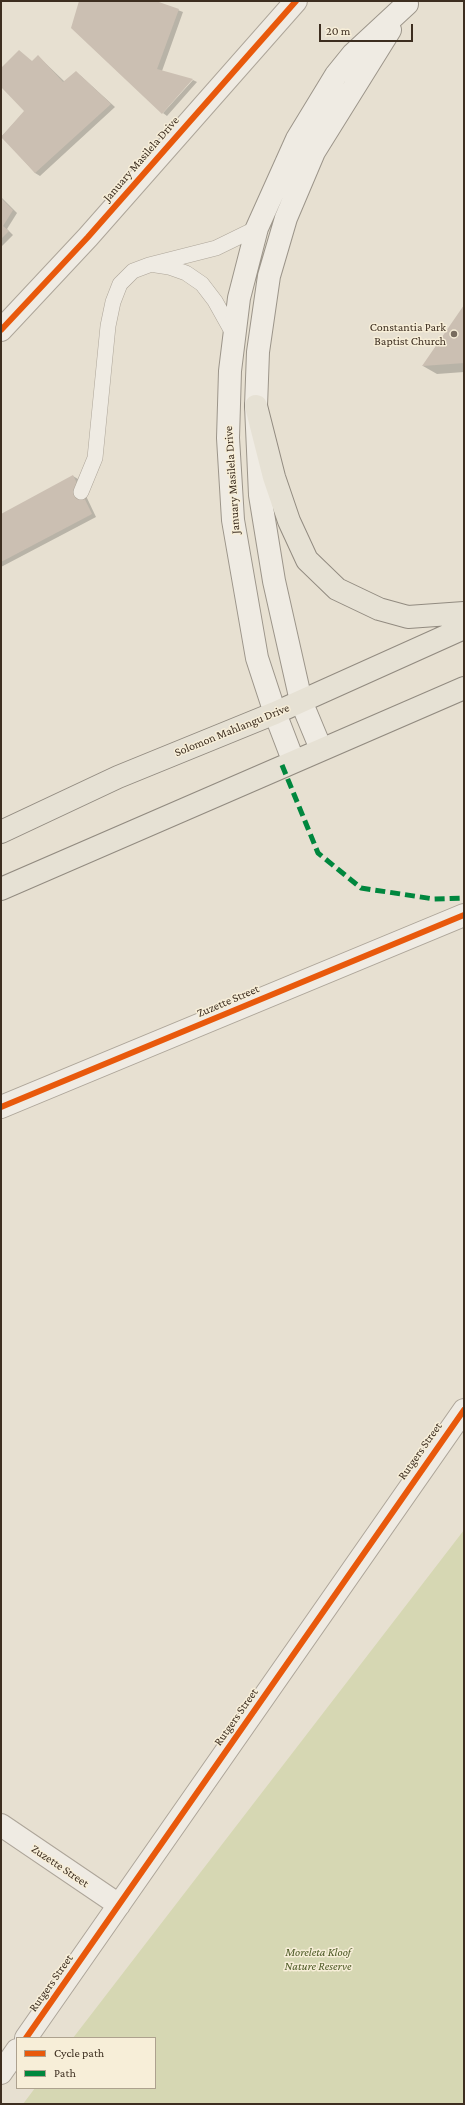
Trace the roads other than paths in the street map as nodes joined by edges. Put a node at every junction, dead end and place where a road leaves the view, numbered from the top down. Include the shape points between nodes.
1 (296, 1) edge
2 (409, 3) edge
3 (257, 228) junction
4 (149, 265) junction
5 (1, 330) edge
6 (234, 335) junction
7 (256, 406) junction
8 (82, 492) dead end
9 (464, 613) edge
10 (464, 628) edge
11 (464, 688) edge
12 (300, 701) junction
13 (275, 713) junction
14 (321, 749) junction
15 (293, 760) junction
16 (1, 832) edge
17 (1, 889) edge
18 (464, 915) edge
19 (1, 1107) edge
20 (464, 1410) edge
21 (1, 1825) edge
22 (119, 1905) junction
23 (27, 2037) edge
24 (16, 2051) edge
25 (1, 2073) edge

1 - 5 street, January Masilela Drive via 88,237
2 - 3 street, January Masilela Drive via 353,54 336,75 297,138
2 - 7 street, January Masilela Drive via 314,152 286,218 269,276 258,352
3 - 4 lane via 216,248
3 - 6 street, January Masilela Drive via 242,283
4 - 6 lane via 170,267 186,273 202,284
4 - 8 lane via 133,271 120,284 113,302 108,326 95,458
6 - 13 street, January Masilela Drive via 228,438 233,520 251,634
7 - 9 main road via 274,477 289,521 307,560 337,589 379,610 408,617
7 - 12 street, January Masilela Drive via 260,495 274,581
10 - 12 main road, Solomon Mahlangu Drive
11 - 14 main road
12 - 13 main road, Solomon Mahlangu Drive
12 - 14 street, January Masilela Drive
13 - 15 street, January Masilela Drive
13 - 16 main road, Solomon Mahlangu Drive via 118,777
14 - 15 main road
15 - 17 main road
18 - 19 street, Zuzette Street
20 - 22 street, Rutgers Street
21 - 22 street, Zuzette Street
22 - 23 street, Rutgers Street
24 - 25 street

